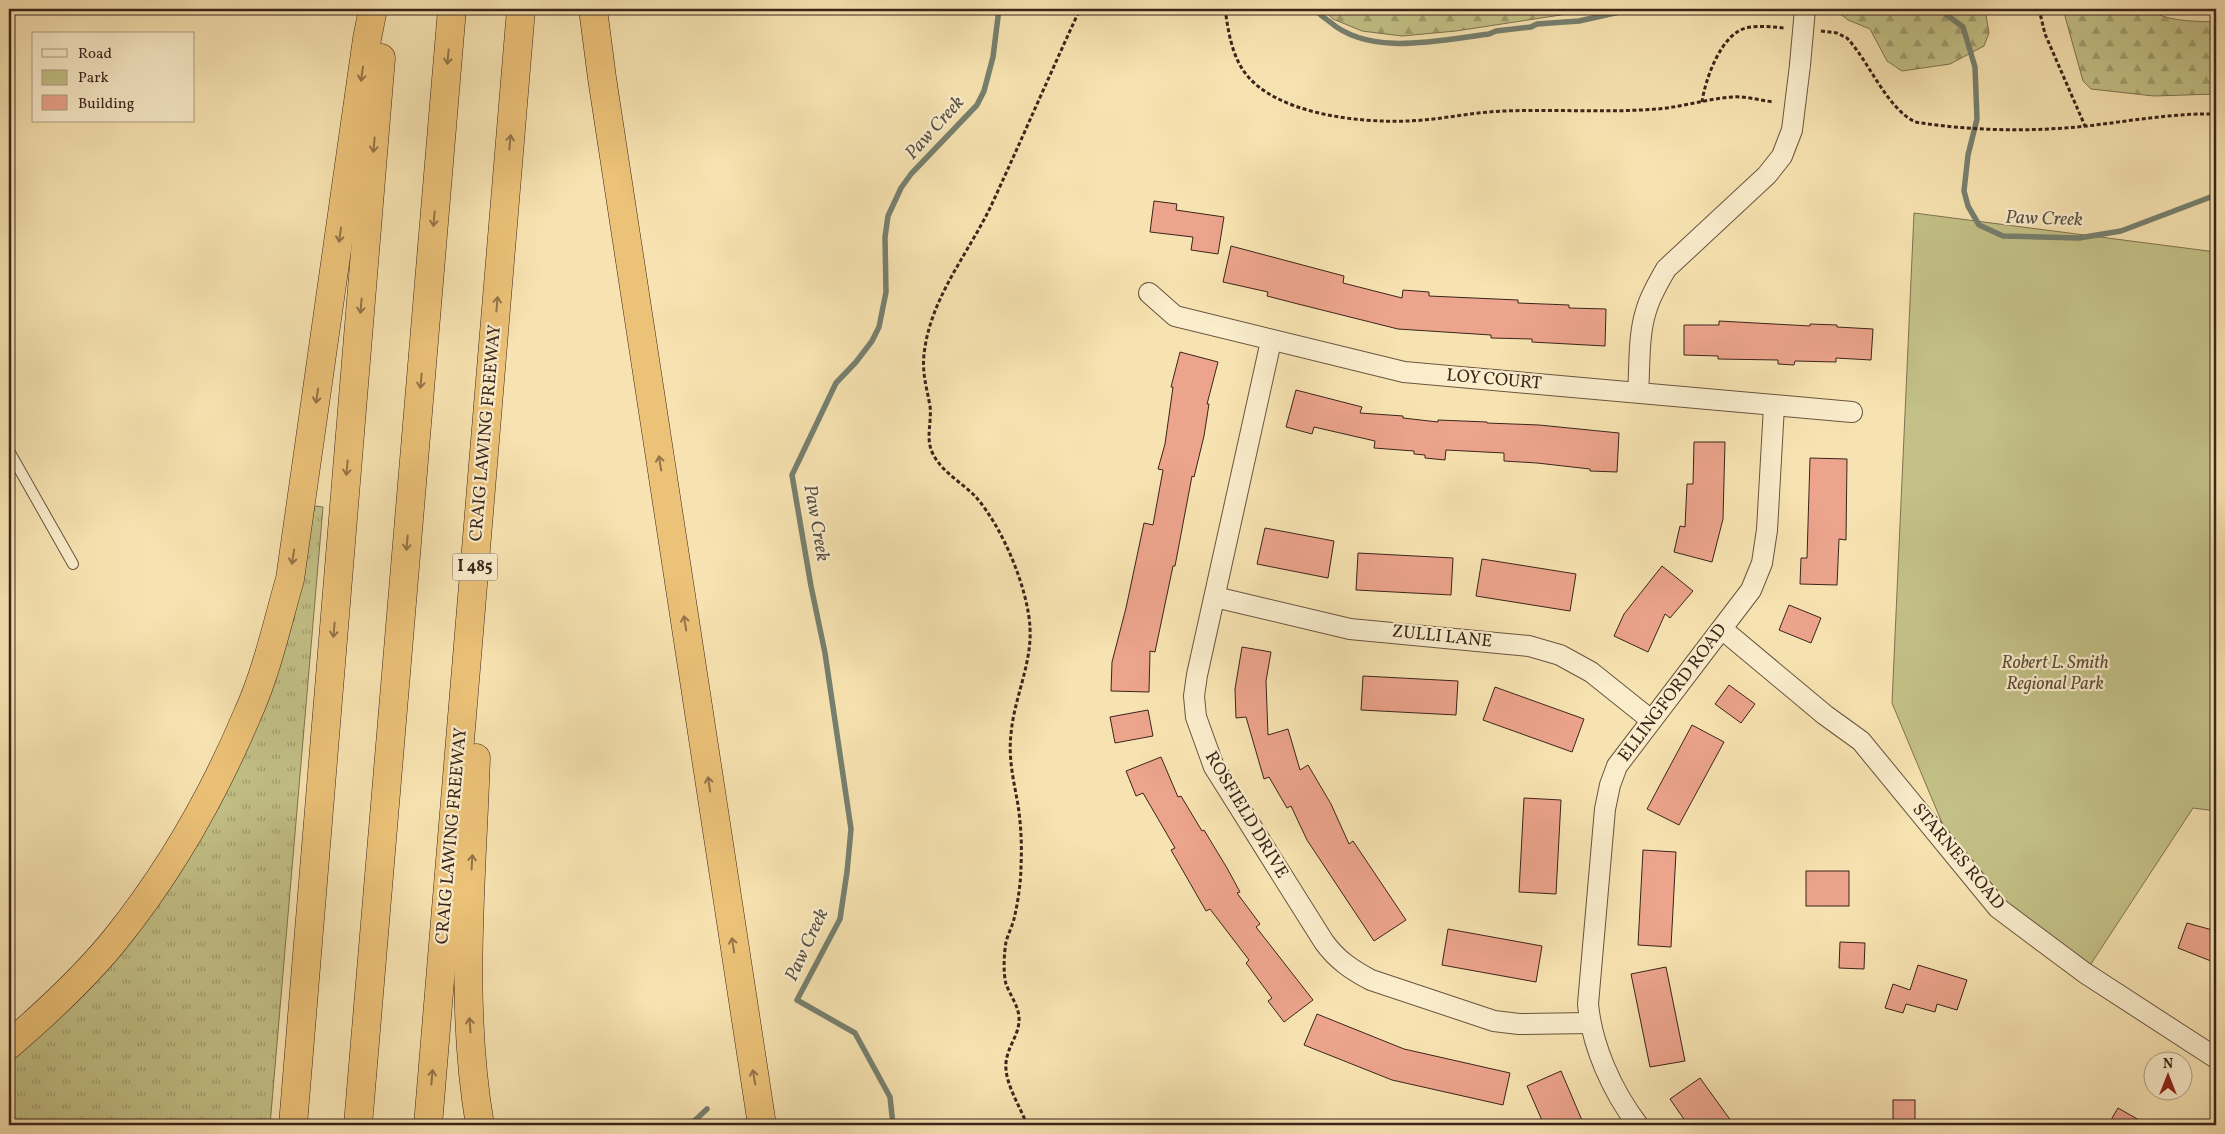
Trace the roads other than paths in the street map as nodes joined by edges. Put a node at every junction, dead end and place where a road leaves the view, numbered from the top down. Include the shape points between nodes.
1 (373, 9) edge
2 (385, 9) edge
3 (452, 9) edge
4 (521, 9) edge
5 (593, 9) edge
6 (1804, 9) edge
7 (1149, 293) dead end
8 (1271, 341) junction
9 (1638, 392) junction
10 (1774, 406) junction
11 (1852, 412) dead end
12 (9, 451) edge
13 (485, 456) junction
14 (73, 564) dead end
15 (1215, 597) junction
16 (1722, 628) junction
17 (1651, 720) junction
18 (1590, 1023) junction
19 (9, 1045) edge
20 (2216, 1058) edge
21 (293, 1125) edge
22 (358, 1125) edge
23 (428, 1125) edge
24 (480, 1125) edge
25 (762, 1125) edge
26 (1638, 1125) edge

1 -> 19 highway via 366,39 290,580 249,712 222,772 193,824 119,934 74,985
2 -> 21 highway
3 -> 22 highway
13 -> 4 highway, CRAIG LAWING FREEWAY / I 485
25 -> 5 highway
6 - 9 street, bridge via 1792,130 1782,156 1767,175 1666,269 1645,312
7 - 8 street, LOY COURT via 1175,316
8 - 9 street, LOY COURT via 1404,372
8 - 15 street, ROSFIELD DRIVE
9 - 10 street, LOY COURT
10 - 11 street, LOY COURT
10 - 16 street, ELLINGFORD ROAD via 1762,563 1750,590
12 - 14 lane
23 -> 13 highway, CRAIG LAWING FREEWAY / I 485
24 -> 13 highway via 470,1018 468,934
15 - 17 street, ZULLI LANE via 1350,628 1529,646 1560,655 1591,672
15 - 18 street, ROSFIELD DRIVE via 1194,696 1202,739 1214,768 1335,957 1371,980 1475,1016 1519,1024
16 - 17 street, ELLINGFORD ROAD
16 - 20 street, STARNES ROAD via 1861,742 1987,896 2011,920
17 - 18 street, ELLINGFORD ROAD via 1617,766 1606,801 1589,972
18 - 26 street, ELLINGFORD ROAD via 1614,1088

